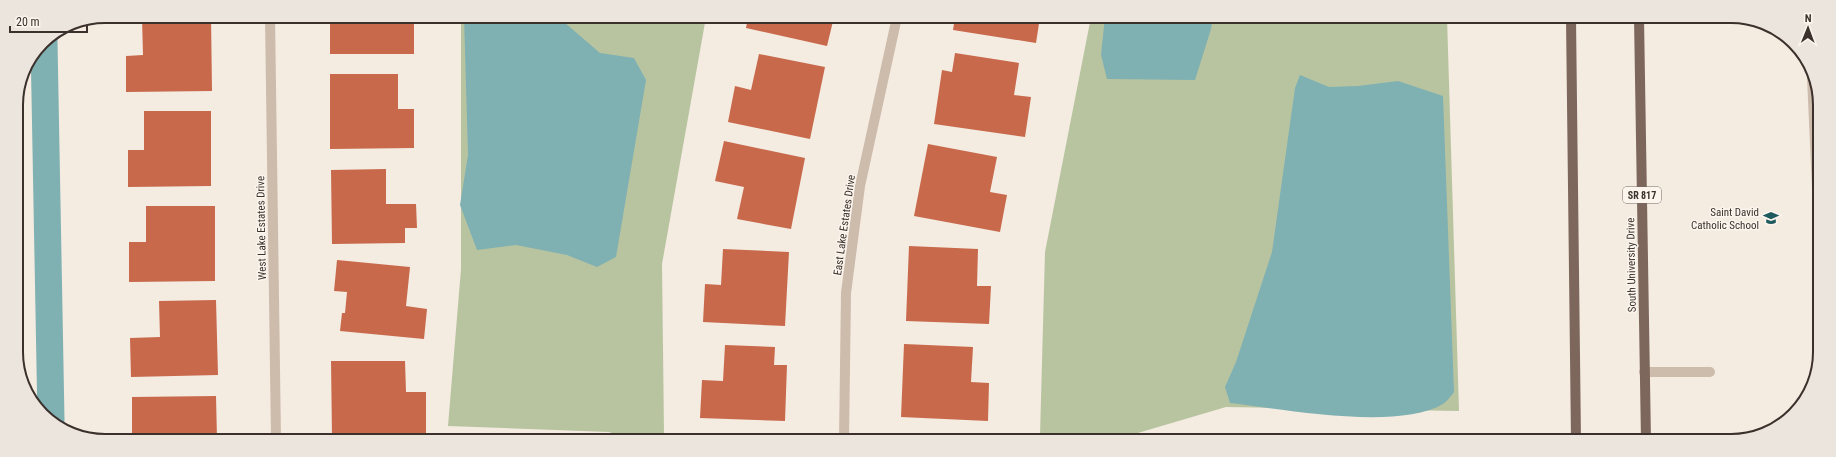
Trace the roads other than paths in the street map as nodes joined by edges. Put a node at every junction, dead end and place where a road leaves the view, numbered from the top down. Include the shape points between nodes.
1 (270, 23) edge
2 (895, 23) edge
3 (1571, 23) edge
4 (1639, 23) edge
5 (1644, 372) junction
6 (1710, 372) dead end
7 (276, 434) edge
8 (844, 434) edge
9 (1576, 434) edge
10 (1646, 434) edge

1 - 7 street, West Lake Estates Drive
2 - 8 street, East Lake Estates Drive via 860,186 846,293
3 - 9 main road
4 - 5 main road, South University Drive / SR 817
5 - 6 street
5 - 10 main road, South University Drive / SR 817

